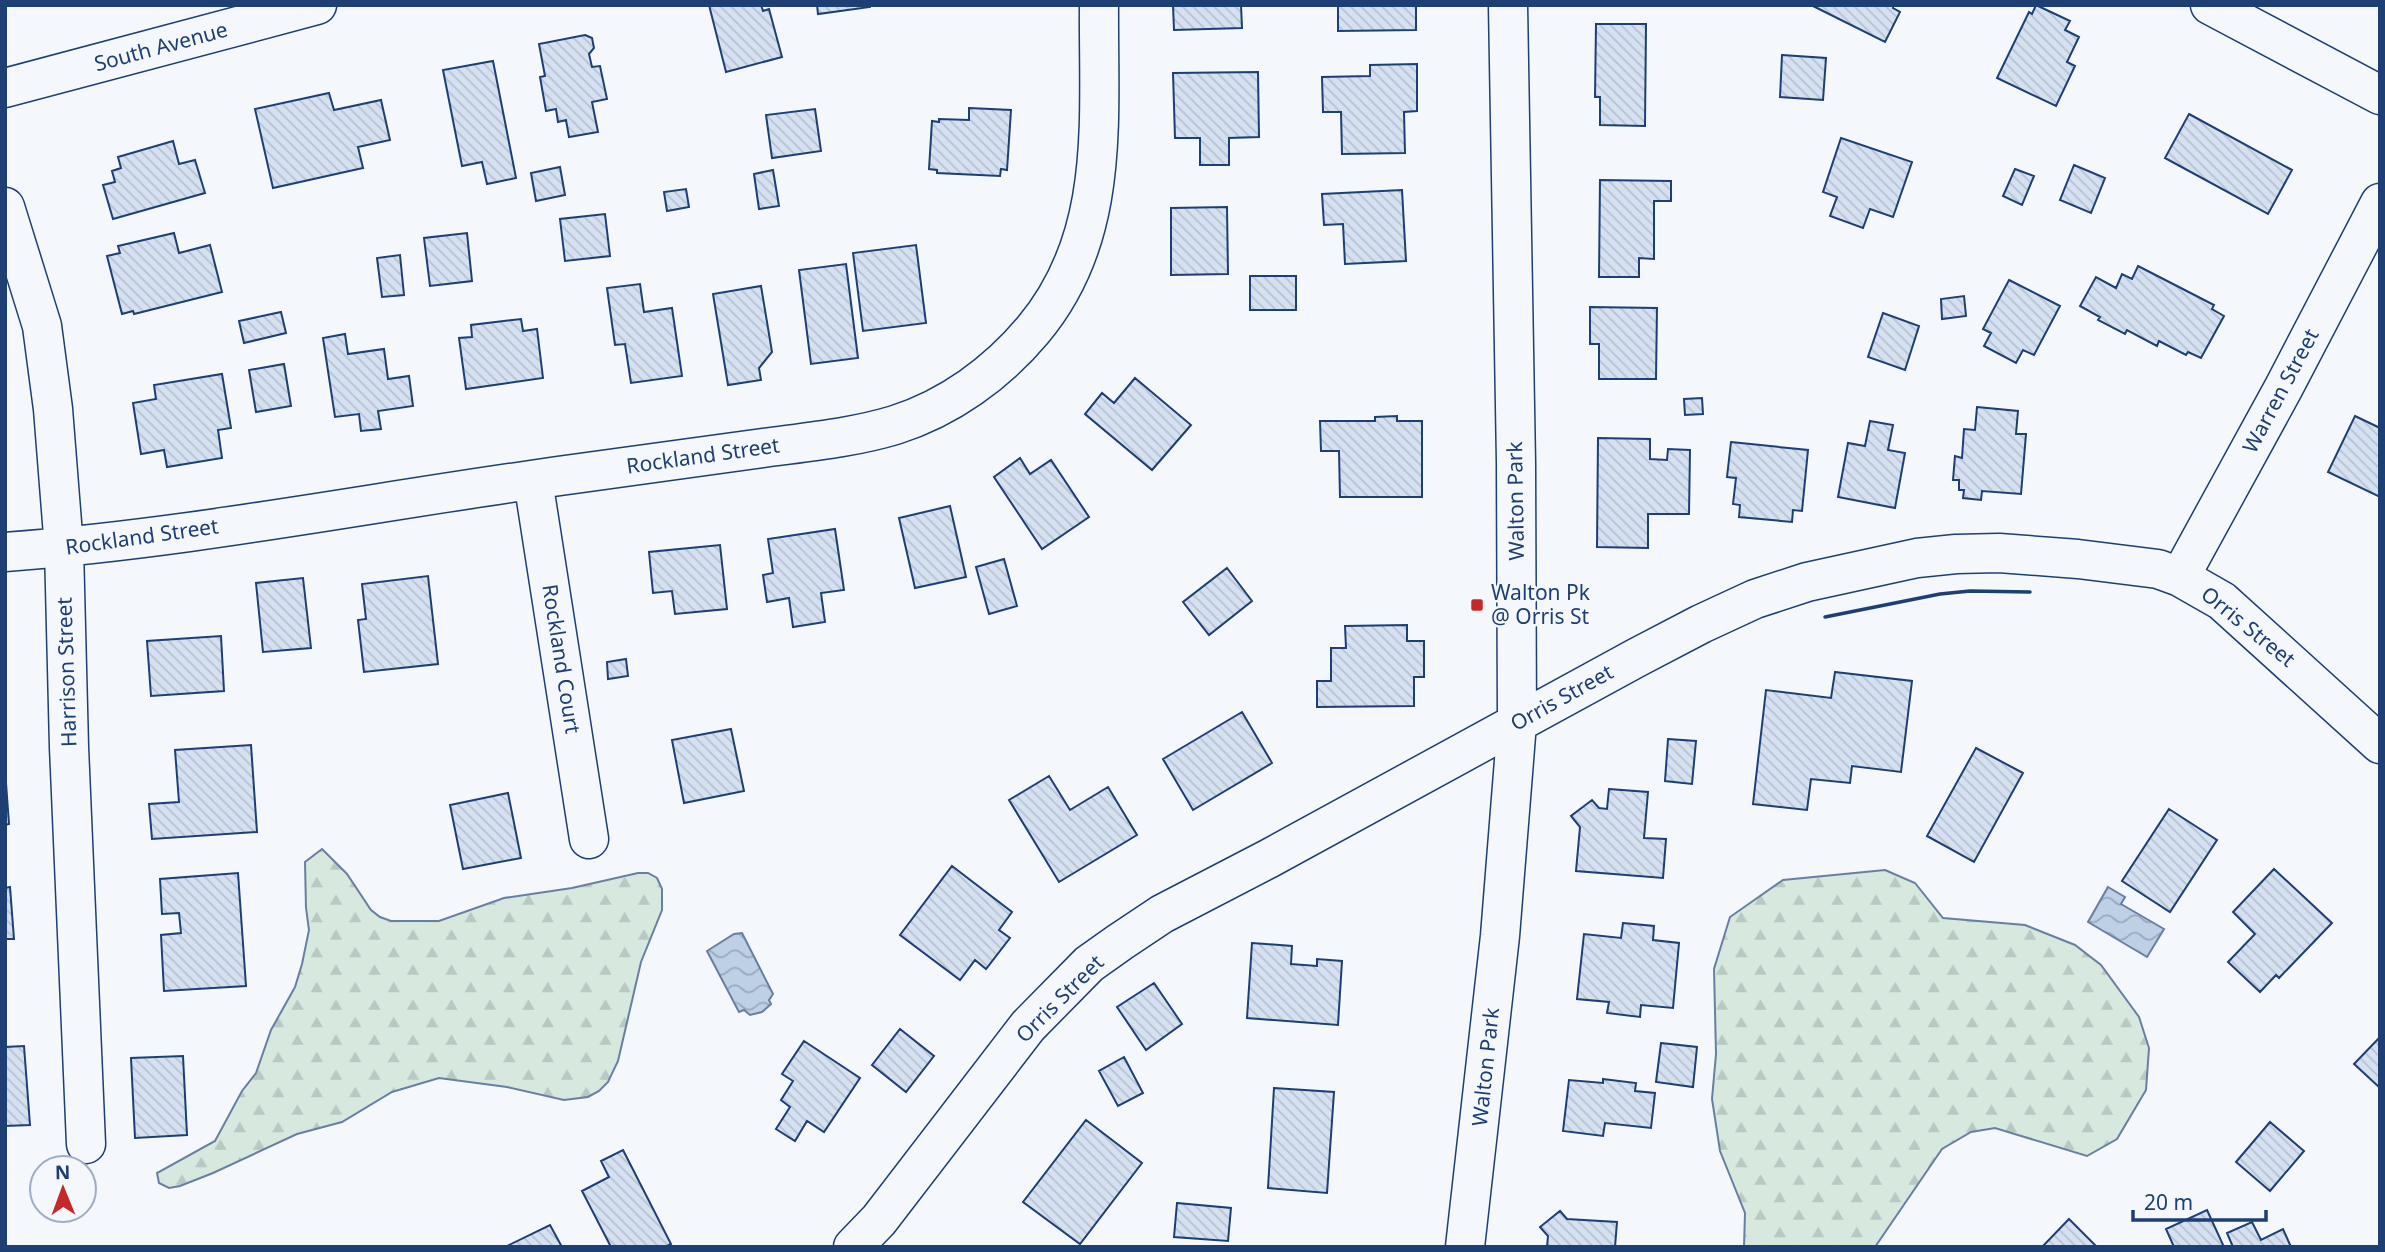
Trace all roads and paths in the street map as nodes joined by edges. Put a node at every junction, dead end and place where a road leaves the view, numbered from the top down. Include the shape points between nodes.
1 (317, 5) edge
2 (1099, 5) edge
3 (1508, 5) edge
4 (2210, 5) edge
5 (5, 88) edge
6 (2380, 95) edge
7 (2380, 203) edge
8 (5, 207) edge
9 (533, 480) junction
10 (64, 548) junction
11 (5, 552) edge
12 (2180, 577) junction
13 (1517, 723) junction
14 (2380, 744) edge
15 (589, 839) dead end
16 (86, 1144) dead end
17 (853, 1247) edge
18 (1465, 1247) edge

1 - 5 street, South Avenue
2 - 9 street, Rockland Street via 1098,168 1088,225 1053,303 996,368 923,414 869,431
3 - 13 street, Walton Park
4 - 6 street
7 - 12 street, Warren Street
8 - 10 street, Harrison Street via 46,345
9 - 10 street, Rockland Street
9 - 15 street, Rockland Court
10 - 11 street, Rockland Street
10 - 16 street, Harrison Street
12 - 13 street, Orris Street via 2147,566 1999,554 1917,558 1860,569 1744,604
12 - 14 street, Orris Street via 2237,613
13 - 17 street, Orris Street via 1162,914 1090,964 1028,1026 879,1220
13 - 18 street, Walton Park via 1500,936

